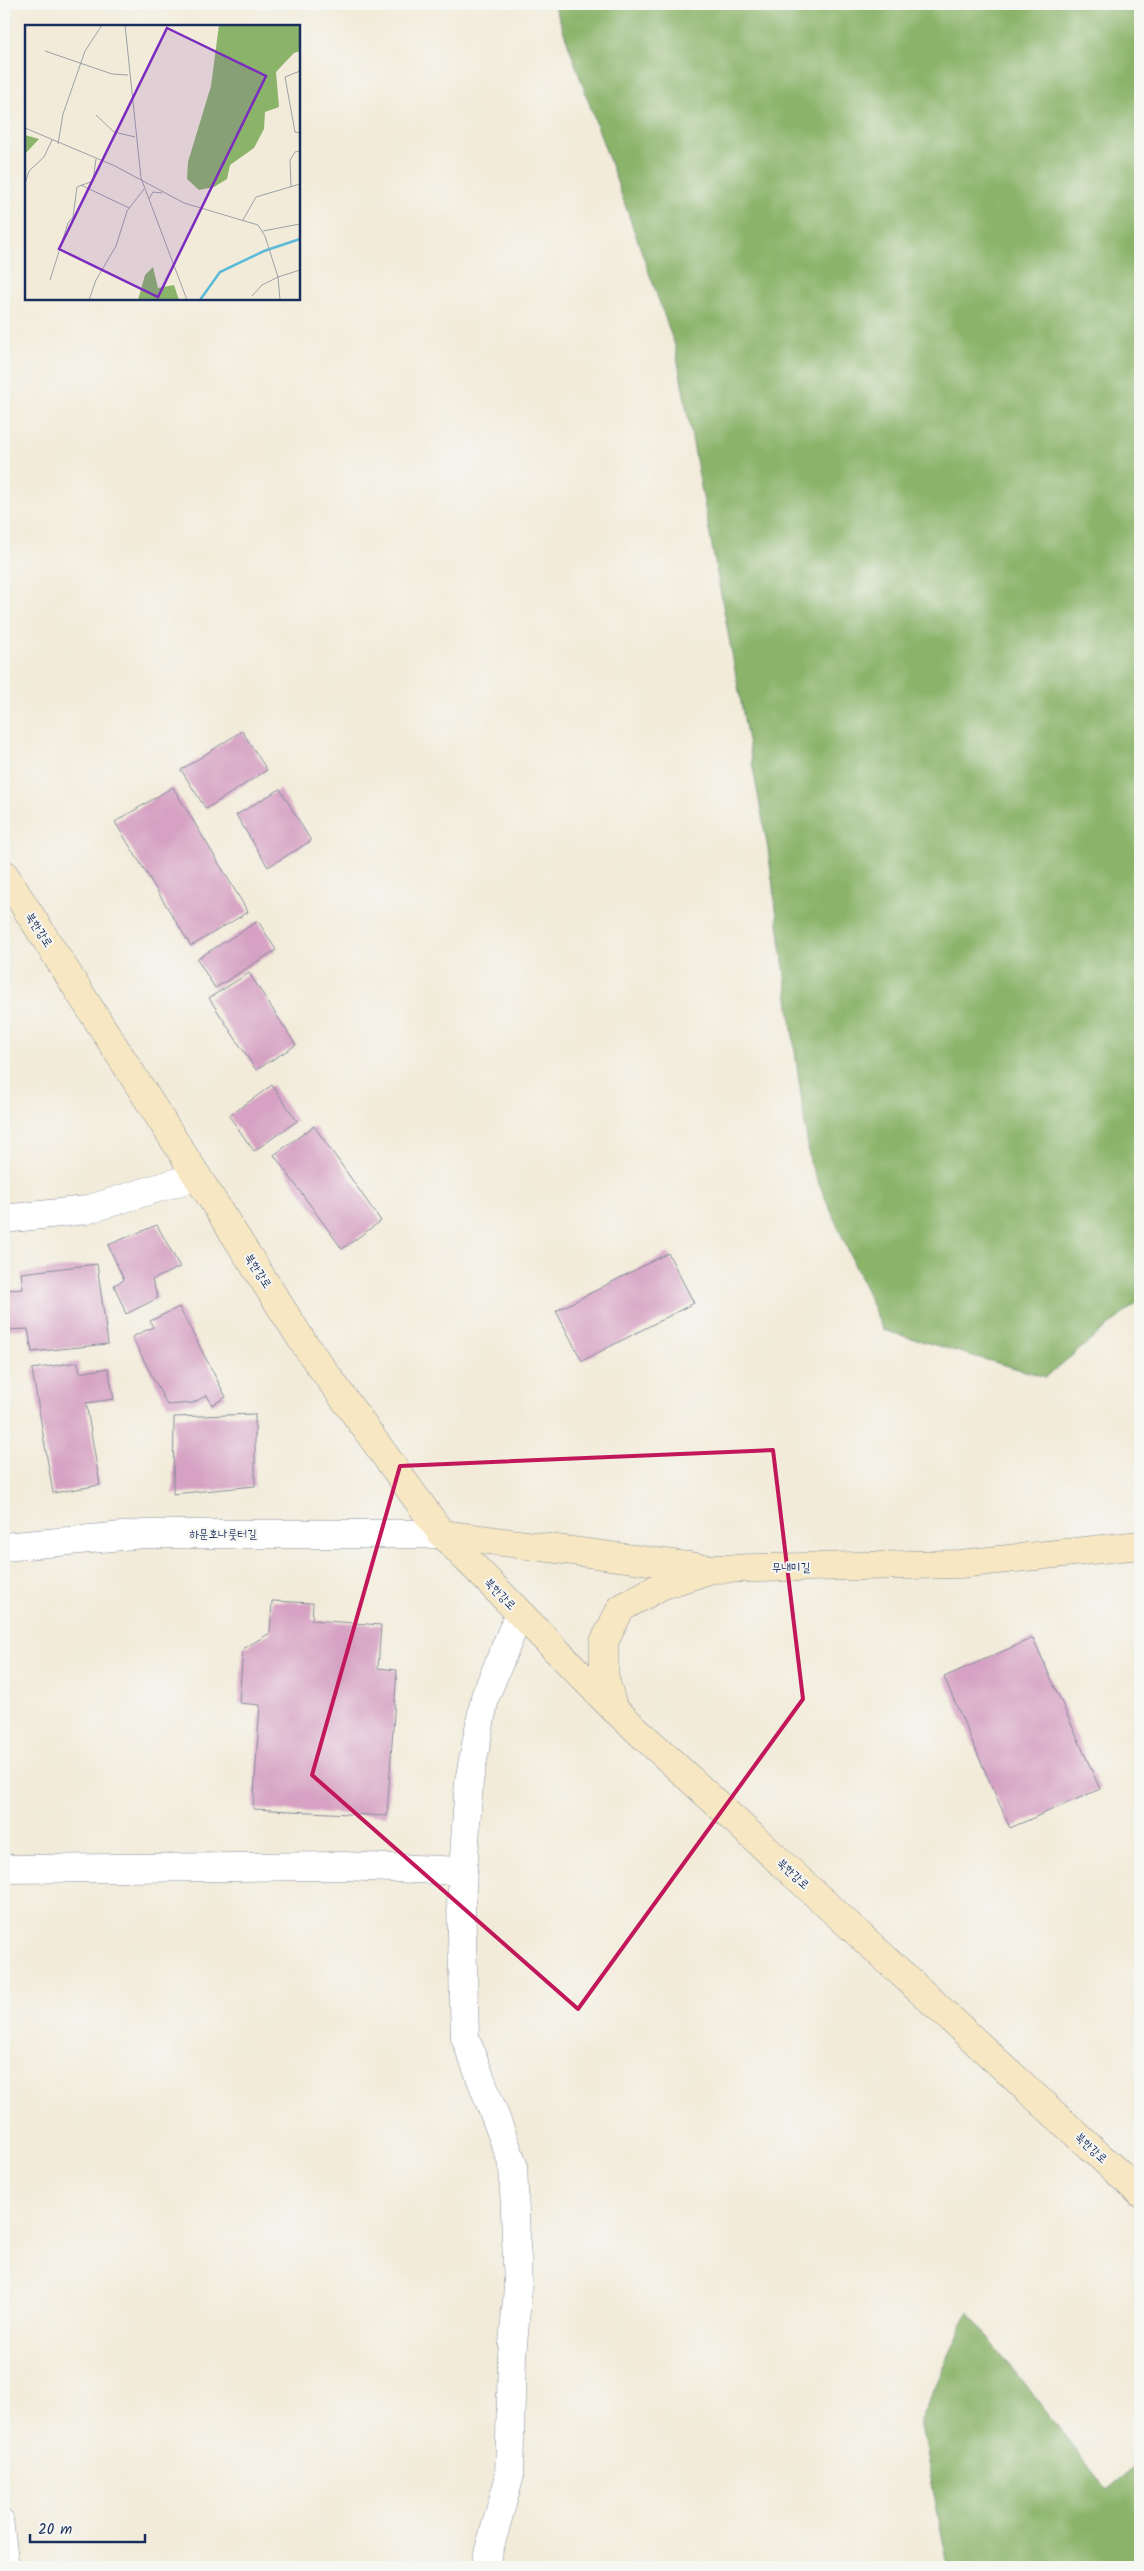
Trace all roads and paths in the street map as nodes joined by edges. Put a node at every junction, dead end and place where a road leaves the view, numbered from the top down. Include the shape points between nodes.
1 (4, 874) edge
2 (197, 1176) junction
3 (4, 1219) edge
4 (442, 1534) junction
5 (1140, 1545) edge
6 (4, 1547) edge
7 (711, 1569) junction
8 (519, 1614) junction
9 (613, 1708) junction
10 (4, 1869) edge
11 (463, 1871) junction
12 (1140, 2193) edge
13 (4, 2518) edge
14 (10, 2567) edge
15 (486, 2567) edge

1 - 2 main road, 북한강로
2 - 3 street via 86,1210
2 - 4 main road, 북한강로 via 305,1345
4 - 6 street, 하문호나룻터길 via 144,1534
4 - 7 main road, 무내미길
4 - 8 main road, 북한강로
5 - 7 main road, 무내미길 via 960,1564
7 - 9 main road via 661,1586 622,1608 604,1642 604,1674
8 - 9 main road, 북한강로
8 - 11 street via 485,1696 469,1781
9 - 12 main road, 북한강로
10 - 11 street via 344,1866
11 - 15 street via 465,2037 513,2164 518,2287 512,2356 509,2479
13 - 14 lane

